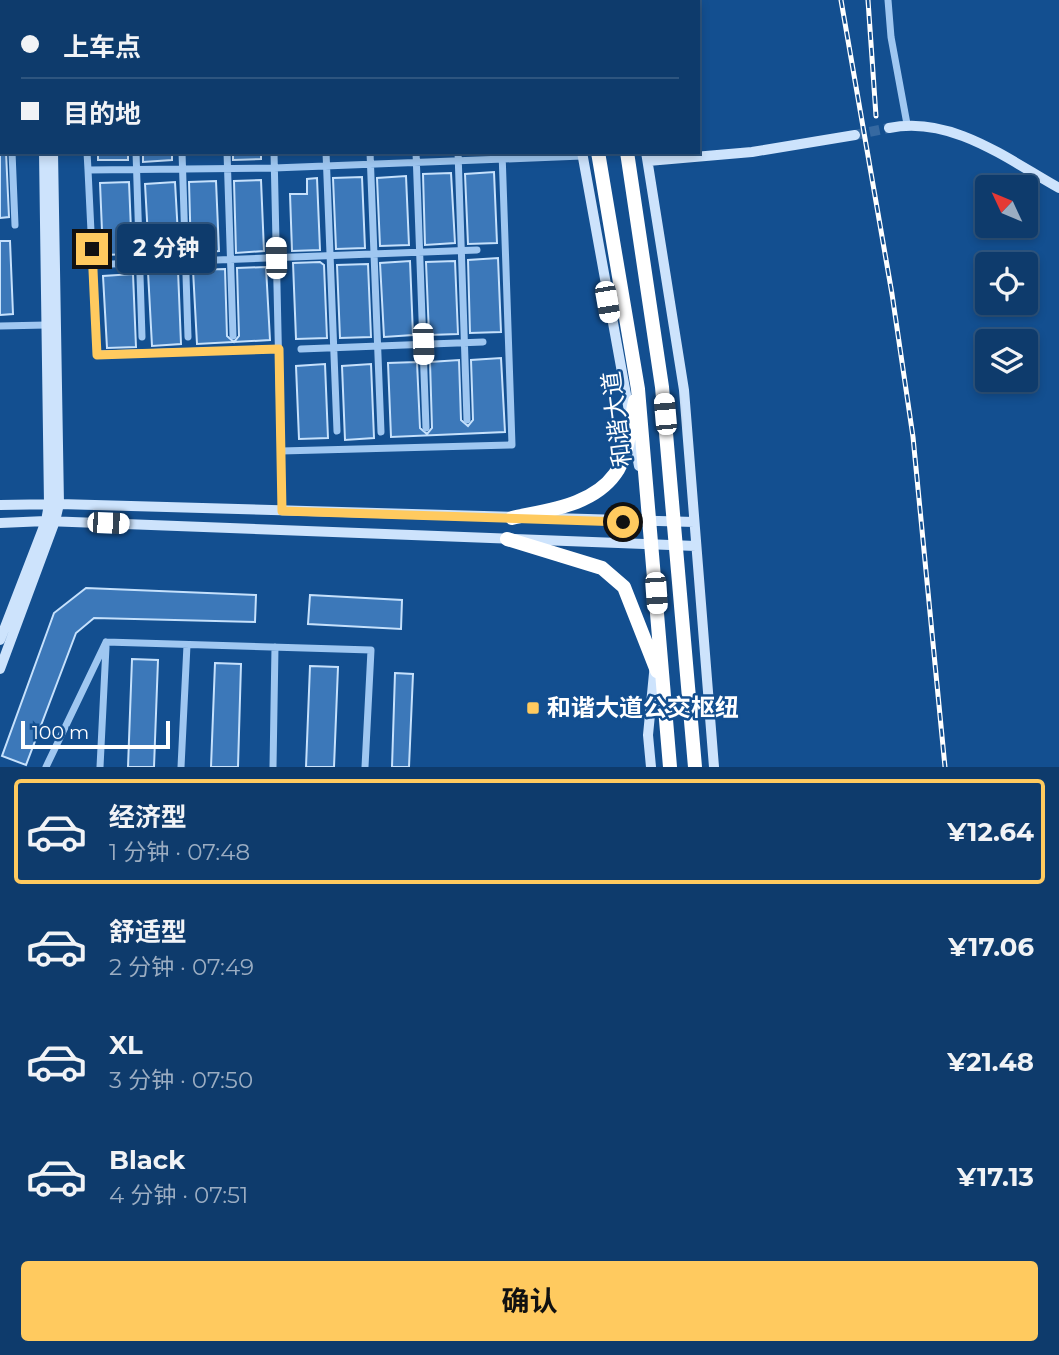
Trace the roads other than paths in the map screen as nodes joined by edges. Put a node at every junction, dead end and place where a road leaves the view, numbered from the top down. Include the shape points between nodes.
1 (888, 0) edge
2 (907, 124) junction
3 (889, 128) tunnel mouth
4 (855, 135) tunnel mouth
5 (12, 154) edge
6 (44, 154) edge
7 (53, 154) edge
8 (87, 154) edge
9 (136, 154) edge
10 (182, 154) edge
11 (227, 154) edge
12 (274, 154) edge
13 (326, 154) edge
14 (370, 154) edge
15 (416, 154) edge
16 (582, 154) edge
17 (598, 154) edge
18 (627, 154) edge
19 (458, 156) edge
20 (503, 156) edge
21 (647, 157) edge
22 (416, 162) junction
23 (371, 164) junction
24 (327, 166) junction
25 (227, 168) junction
26 (274, 168) junction
27 (182, 169) junction
28 (88, 170) junction
29 (136, 170) junction
30 (1059, 188) edge
31 (15, 225) dead end
32 (477, 250) dead end
33 (461, 251) junction
34 (420, 252) junction
35 (374, 254) junction
36 (330, 256) junction
37 (276, 258) junction
38 (230, 260) junction
39 (185, 261) junction
40 (139, 263) junction
41 (112, 264) dead end
42 (46, 325) junction
43 (0, 326) edge
44 (233, 336) dead end
45 (142, 337) dead end
46 (188, 337) dead end
47 (483, 342) dead end
48 (465, 343) junction
49 (423, 344) junction
50 (378, 346) junction
51 (334, 348) junction
52 (279, 349) junction
53 (301, 349) dead end
54 (638, 389) junction
55 (467, 420) dead end
56 (630, 423) junction
57 (426, 428) dead end
58 (337, 431) dead end
59 (381, 432) dead end
60 (281, 451) junction
61 (54, 504) junction
62 (0, 505) edge
63 (282, 511) junction
64 (512, 518) junction
65 (51, 521) junction
66 (675, 522) junction
67 (0, 523) edge
68 (650, 523) junction
69 (694, 523) junction
70 (507, 539) junction
71 (652, 544) junction
72 (677, 545) junction
73 (696, 546) junction
74 (0, 640) edge
75 (106, 642) junction
76 (187, 645) junction
77 (275, 647) junction
78 (655, 665) junction
79 (0, 669) edge
80 (664, 692) junction
81 (46, 767) edge
82 (100, 767) edge
83 (181, 767) edge
84 (273, 767) edge
85 (365, 767) edge
86 (650, 767) edge
87 (670, 767) edge
88 (695, 767) edge
89 (714, 767) edge

1 - 2 street
2 - 3 street
2 - 30 street via 931,126 971,139
4 - 21 street via 752,152
5 - 31 street
6 - 42 street
7 - 61 street
8 - 28 street
9 - 29 street
10 - 27 street
11 - 25 street
12 - 26 street
13 - 24 street
14 - 23 street
15 - 22 street
16 - 20 street
16 - 56 street
17 - 54 highway, 和谐大道
18 - 66 highway, 和谐大道 via 662,387
19 - 20 street
19 - 22 street
19 - 33 street
20 - 60 street via 512,445
21 - 69 street via 684,390
22 - 23 street
22 - 34 street
23 - 24 street
23 - 35 street
24 - 26 street
24 - 36 street
25 - 26 street
25 - 27 street
25 - 38 street
26 - 37 street
27 - 29 street
27 - 39 street
28 - 29 street
28 - 52 street via 97,355
29 - 40 street
32 - 33 street
33 - 34 street
33 - 48 street
34 - 35 street
34 - 49 street
35 - 36 street
35 - 50 street
36 - 37 street
36 - 51 street
37 - 38 street
37 - 52 street
38 - 39 street
38 - 44 street
39 - 40 street
39 - 46 street
40 - 41 street
40 - 45 street
42 - 43 street
42 - 61 street
47 - 48 street
48 - 49 street
48 - 55 street
49 - 50 street
49 - 57 street
50 - 51 street
50 - 59 street
51 - 53 street
51 - 58 street
52 - 60 street
54 - 56 highway
54 - 68 highway, 和谐大道
56 - 64 highway via 616,473 600,490 567,506
56 - 68 street
60 - 63 street
61 - 62 street
61 - 63 street
61 - 65 street
63 - 64 street
64 - 68 street
65 - 67 street
65 - 70 street
65 - 74 street
65 - 79 street
66 - 68 street
66 - 69 street
66 - 72 highway, 和谐大道
68 - 71 highway, 和谐大道
69 - 73 street
70 - 71 street
70 - 78 highway via 602,568 624,587
71 - 72 street
71 - 78 street
71 - 80 highway, 和谐大道
72 - 73 street
72 - 88 highway, 和谐大道
73 - 89 street
75 - 76 street
75 - 81 street
75 - 82 street
76 - 77 street
76 - 83 street
77 - 84 street
77 - 85 street via 371,650
78 - 80 highway
78 - 86 street via 648,735
80 - 87 highway, 和谐大道

